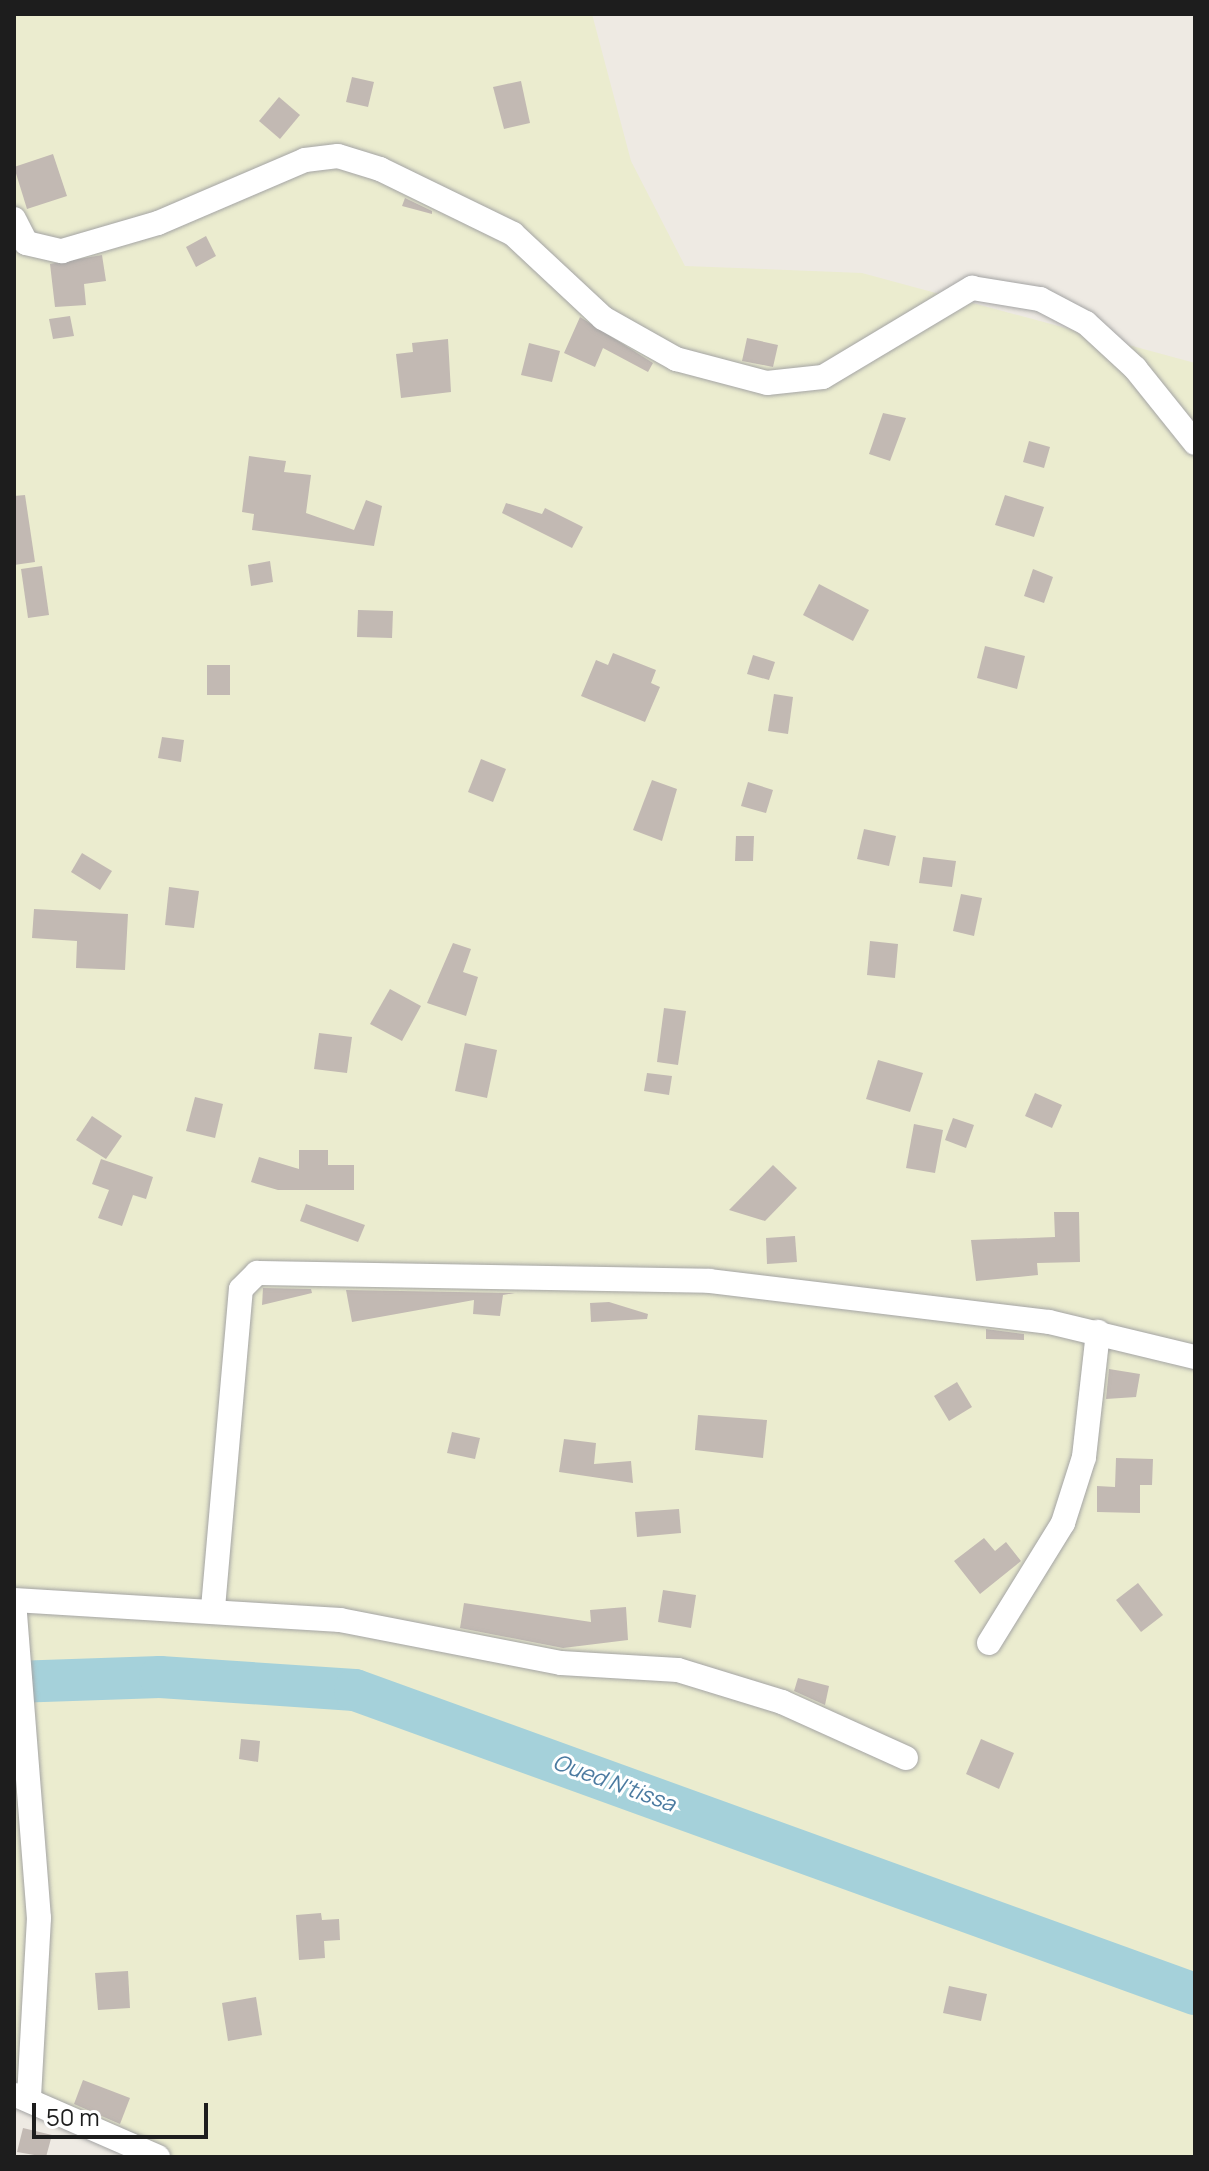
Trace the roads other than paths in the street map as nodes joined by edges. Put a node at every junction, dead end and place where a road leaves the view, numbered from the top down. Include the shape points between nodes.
1 (14, 219) edge
2 (1195, 443) edge
3 (1098, 1332) junction
4 (1195, 1357) edge
5 (14, 1600) edge
6 (213, 1608) junction
7 (989, 1643) dead end
8 (906, 1758) dead end
9 (22, 2097) edge
10 (158, 2157) edge

1 - 2 street via 26,243 62,251 158,223 305,160 338,156 380,169 513,234 603,318 676,359 767,383 823,377 972,288 1040,299 1086,323 1116,350
3 - 4 street
3 - 6 street via 908,1301 710,1281 257,1273 241,1289
3 - 7 street via 1084,1457 1063,1523
5 - 6 street
5 - 9 street via 39,1918
6 - 8 street via 340,1620 561,1663 678,1670 782,1702
9 - 10 street

